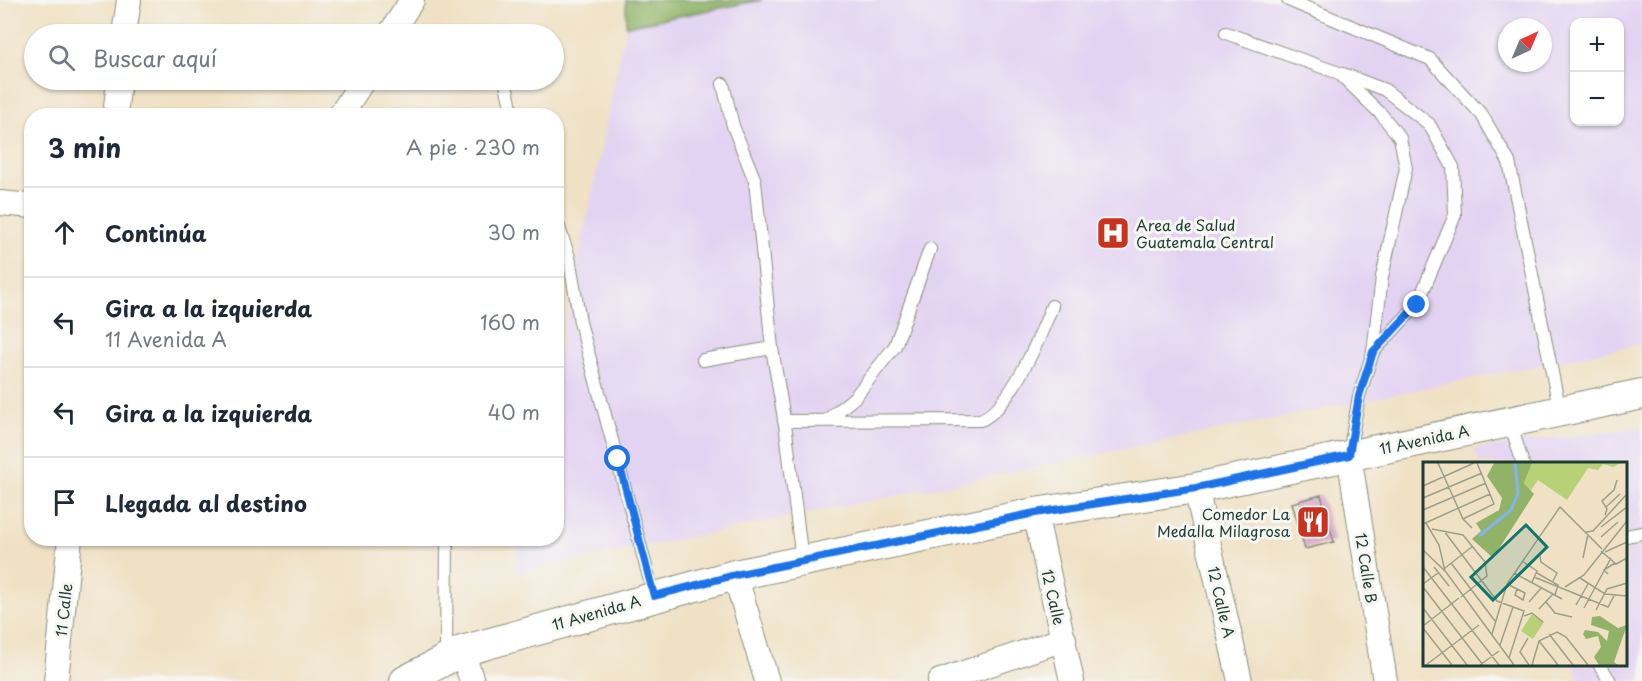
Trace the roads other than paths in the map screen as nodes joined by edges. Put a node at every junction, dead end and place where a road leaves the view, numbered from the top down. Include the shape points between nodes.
1 (129, 0) edge
2 (412, 0) edge
3 (1288, 0) edge
4 (125, 24) edge
5 (396, 24) edge
6 (1226, 33) dead end
7 (1339, 73) junction
8 (723, 84) dead end
9 (118, 90) edge
10 (357, 90) edge
11 (507, 90) edge
12 (116, 108) edge
13 (345, 108) edge
14 (511, 108) edge
15 (0, 203) edge
16 (24, 205) edge
17 (564, 242) edge
18 (930, 249) dead end
19 (1052, 306) dead end
20 (772, 348) junction
21 (1373, 352) junction
22 (704, 360) dead end
23 (1642, 394) edge
24 (1562, 410) junction
25 (784, 420) junction
26 (827, 420) junction
27 (1509, 421) junction
28 (1349, 455) junction
29 (1522, 462) edge
30 (1196, 488) junction
31 (1035, 513) junction
32 (1642, 533) edge
33 (1627, 536) edge
34 (69, 546) edge
35 (447, 546) edge
36 (802, 561) junction
37 (735, 575) junction
38 (654, 596) junction
39 (1064, 639) junction
40 (454, 655) junction
41 (1600, 666) edge
42 (56, 681) edge
43 (405, 681) edge
44 (472, 681) edge
45 (767, 681) edge
46 (940, 681) edge
47 (1072, 681) edge
48 (1240, 681) edge
49 (1385, 681) edge
50 (1610, 681) edge

1 - 4 street
2 - 5 street
3 - 24 lane via 1430,58 1482,115 1509,162
6 - 7 lane
7 - 21 lane via 1400,138 1406,168 1382,277
7 - 21 lane via 1385,90 1429,124 1453,167 1455,215 1417,305
8 - 20 lane via 733,126 755,181
9 - 12 street
10 - 13 street
11 - 14 lane
15 - 16 street
17 - 38 lane via 580,322
18 - 26 lane via 895,346 855,397
19 - 26 lane via 1035,348 999,408 989,417
20 - 22 lane
20 - 25 lane
21 - 28 lane via 1359,396
23 - 24 street, 11 Avenida A
24 - 27 street, 11 Avenida A
25 - 26 lane
25 - 36 lane
27 - 28 street, 11 Avenida A
27 - 29 lane
28 - 30 street, 11 Avenida A
28 - 49 street, 12 Calle B
30 - 31 street, 11 Avenida A
30 - 48 street, 12 Calle A
31 - 36 street, 11 Avenida A
31 - 39 street, 12 Calle
32 - 33 lane
34 - 42 street, 11 Calle
35 - 40 lane
36 - 37 street, 11 Avenida A
37 - 38 street, 11 Avenida A
37 - 45 street
38 - 40 street, 11 Avenida A
39 - 46 street
39 - 47 street, 12 Calle
40 - 43 street, 11 Avenida A
40 - 44 street
41 - 50 lane

